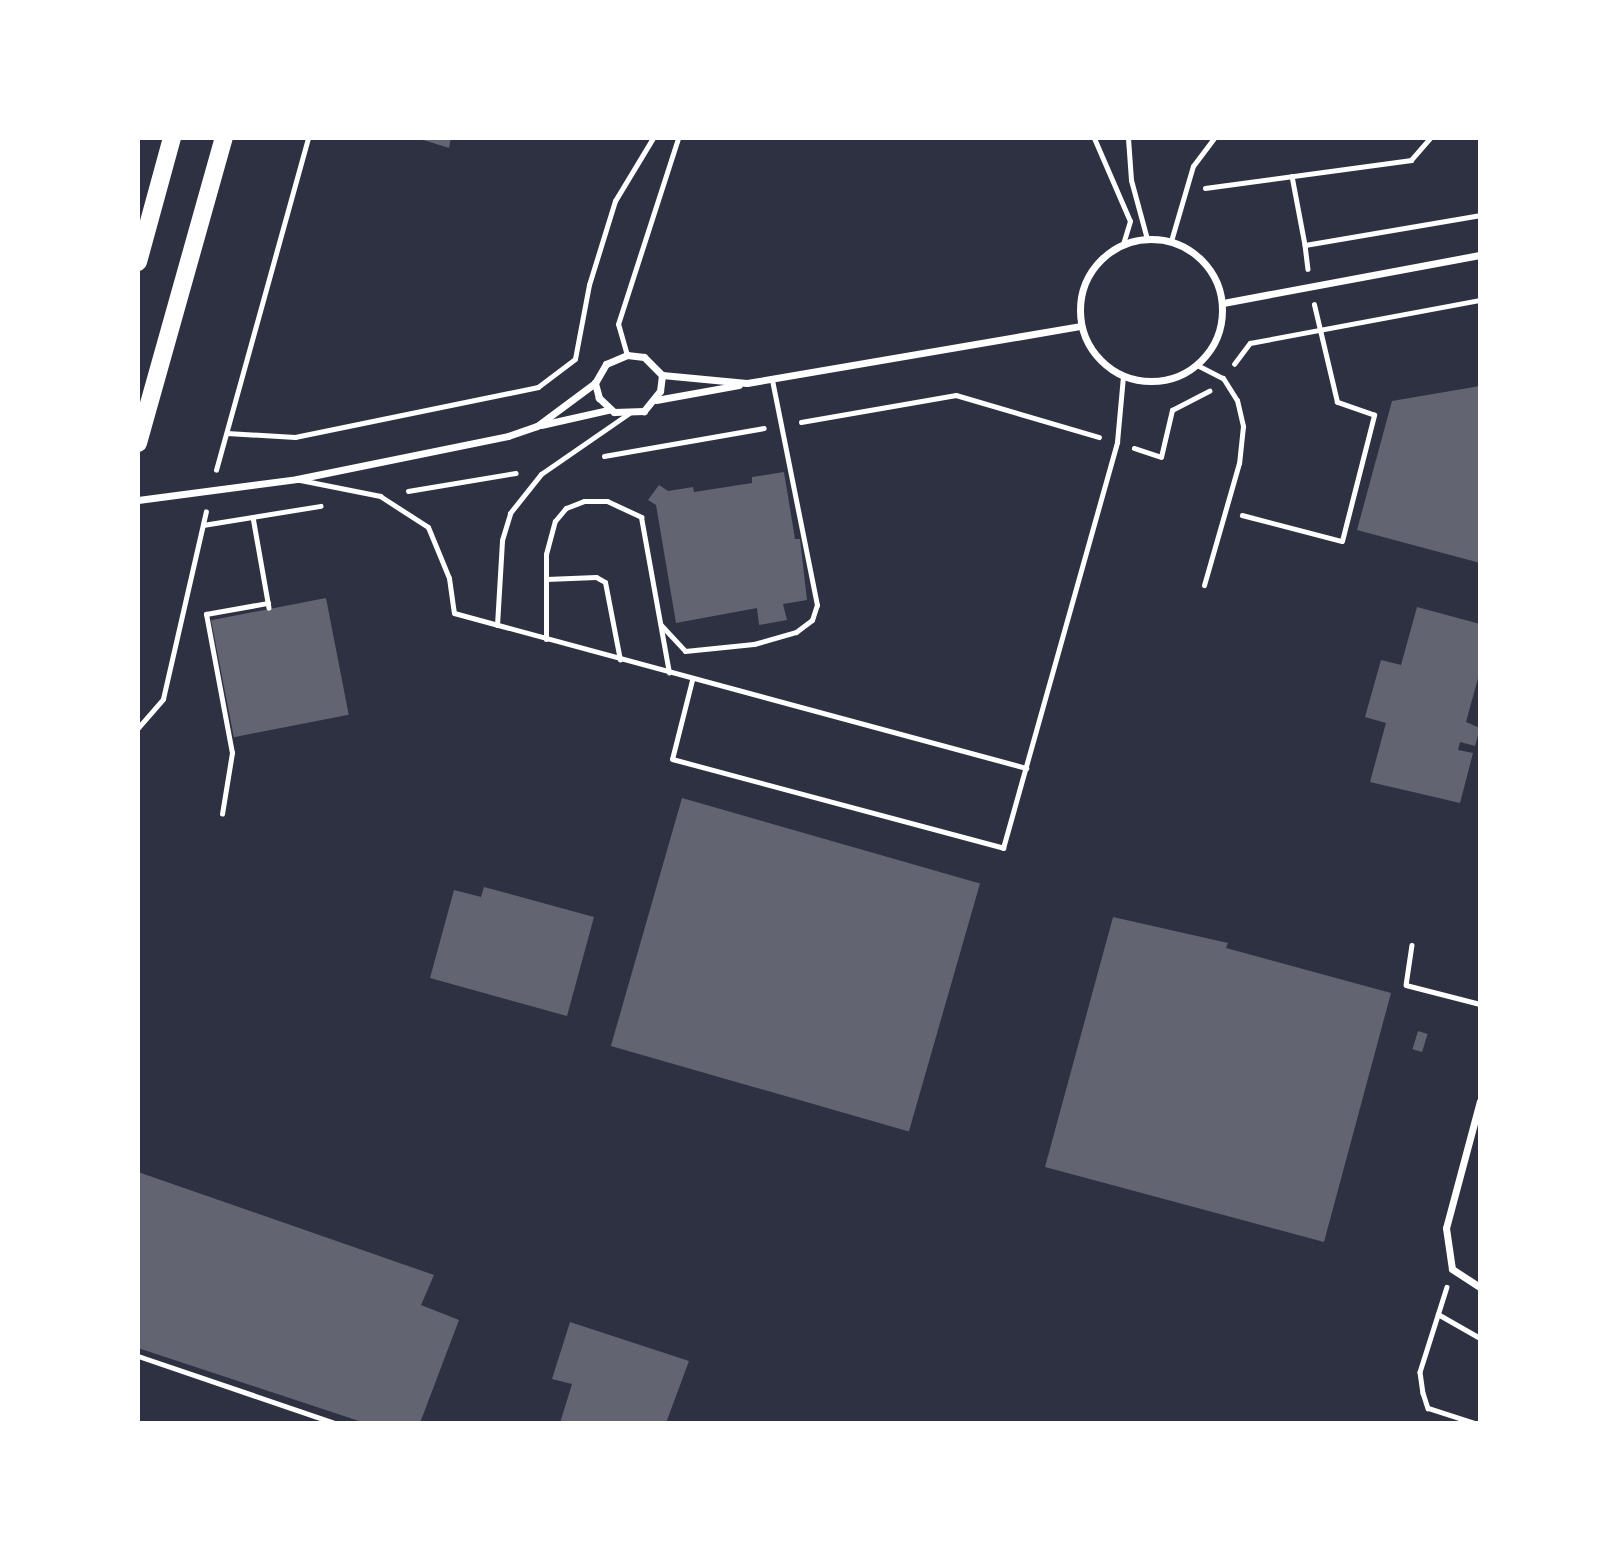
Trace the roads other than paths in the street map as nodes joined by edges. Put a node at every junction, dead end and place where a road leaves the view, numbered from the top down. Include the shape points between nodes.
1 (172, 138) edge
2 (224, 138) edge
3 (678, 138) edge
4 (1094, 138) edge
5 (1128, 138) edge
6 (1213, 138) edge
7 (1147, 239) junction
8 (1171, 242) junction
9 (1123, 244) junction
10 (1480, 256) edge
11 (138, 262) edge
12 (1223, 303) junction
13 (1081, 326) junction
14 (627, 355) junction
15 (1198, 365) junction
16 (662, 375) junction
17 (1123, 376) junction
18 (772, 379) junction
19 (595, 383) junction
20 (747, 383) junction
21 (656, 400) junction
22 (608, 410) junction
23 (628, 414) junction
24 (537, 426) junction
25 (138, 443) edge
26 (297, 480) junction
27 (138, 500) edge
28 (547, 579) junction
29 (1204, 585) dead end
30 (497, 625) junction
31 (661, 625) junction
32 (547, 639) junction
33 (620, 660) junction
34 (669, 673) junction
35 (692, 680) junction
36 (1026, 768) junction
37 (1480, 1101) edge
38 (1480, 1287) edge
39 (138, 1356) edge
40 (335, 1423) edge

1 - 11 main road
2 - 25 main road
3 - 14 lane via 618,324
4 - 9 lane via 1130,221
5 - 7 lane via 1131,180
6 - 8 lane via 1193,166
7 - 8 street
7 - 9 street
8 - 12 street via 1207,264
9 - 13 street via 1102,258 1087,277 1080,301
10 - 12 street
12 - 15 street via 1221,326
13 - 17 street via 1089,347
13 - 18 street
14 - 16 street via 643,357
14 - 19 street via 606,363
15 - 17 street via 1175,378 1148,382
15 - 29 lane via 1223,378 1237,400 1243,426 1239,463
16 - 20 street
16 - 21 street
17 - 36 lane via 1117,442
18 - 20 street
18 - 31 lane via 817,606 812,620 796,632 754,644 685,650
19 - 22 street
19 - 24 street
20 - 21 street
21 - 23 street via 643,411
22 - 23 street
22 - 24 street
23 - 30 lane via 541,474 510,513 502,540
24 - 26 street
26 - 27 street
26 - 30 lane via 380,496 428,527 449,578 454,613
28 - 31 lane via 555,520 566,508 584,501 607,501 630,509 641,517
28 - 32 lane
28 - 33 lane via 596,577 605,582
30 - 32 lane
31 - 34 lane
32 - 33 lane
33 - 34 lane
34 - 35 lane
35 - 36 lane
35 - 36 lane via 672,759 1003,848
37 - 38 street via 1446,1228 1452,1269
39 - 40 lane

